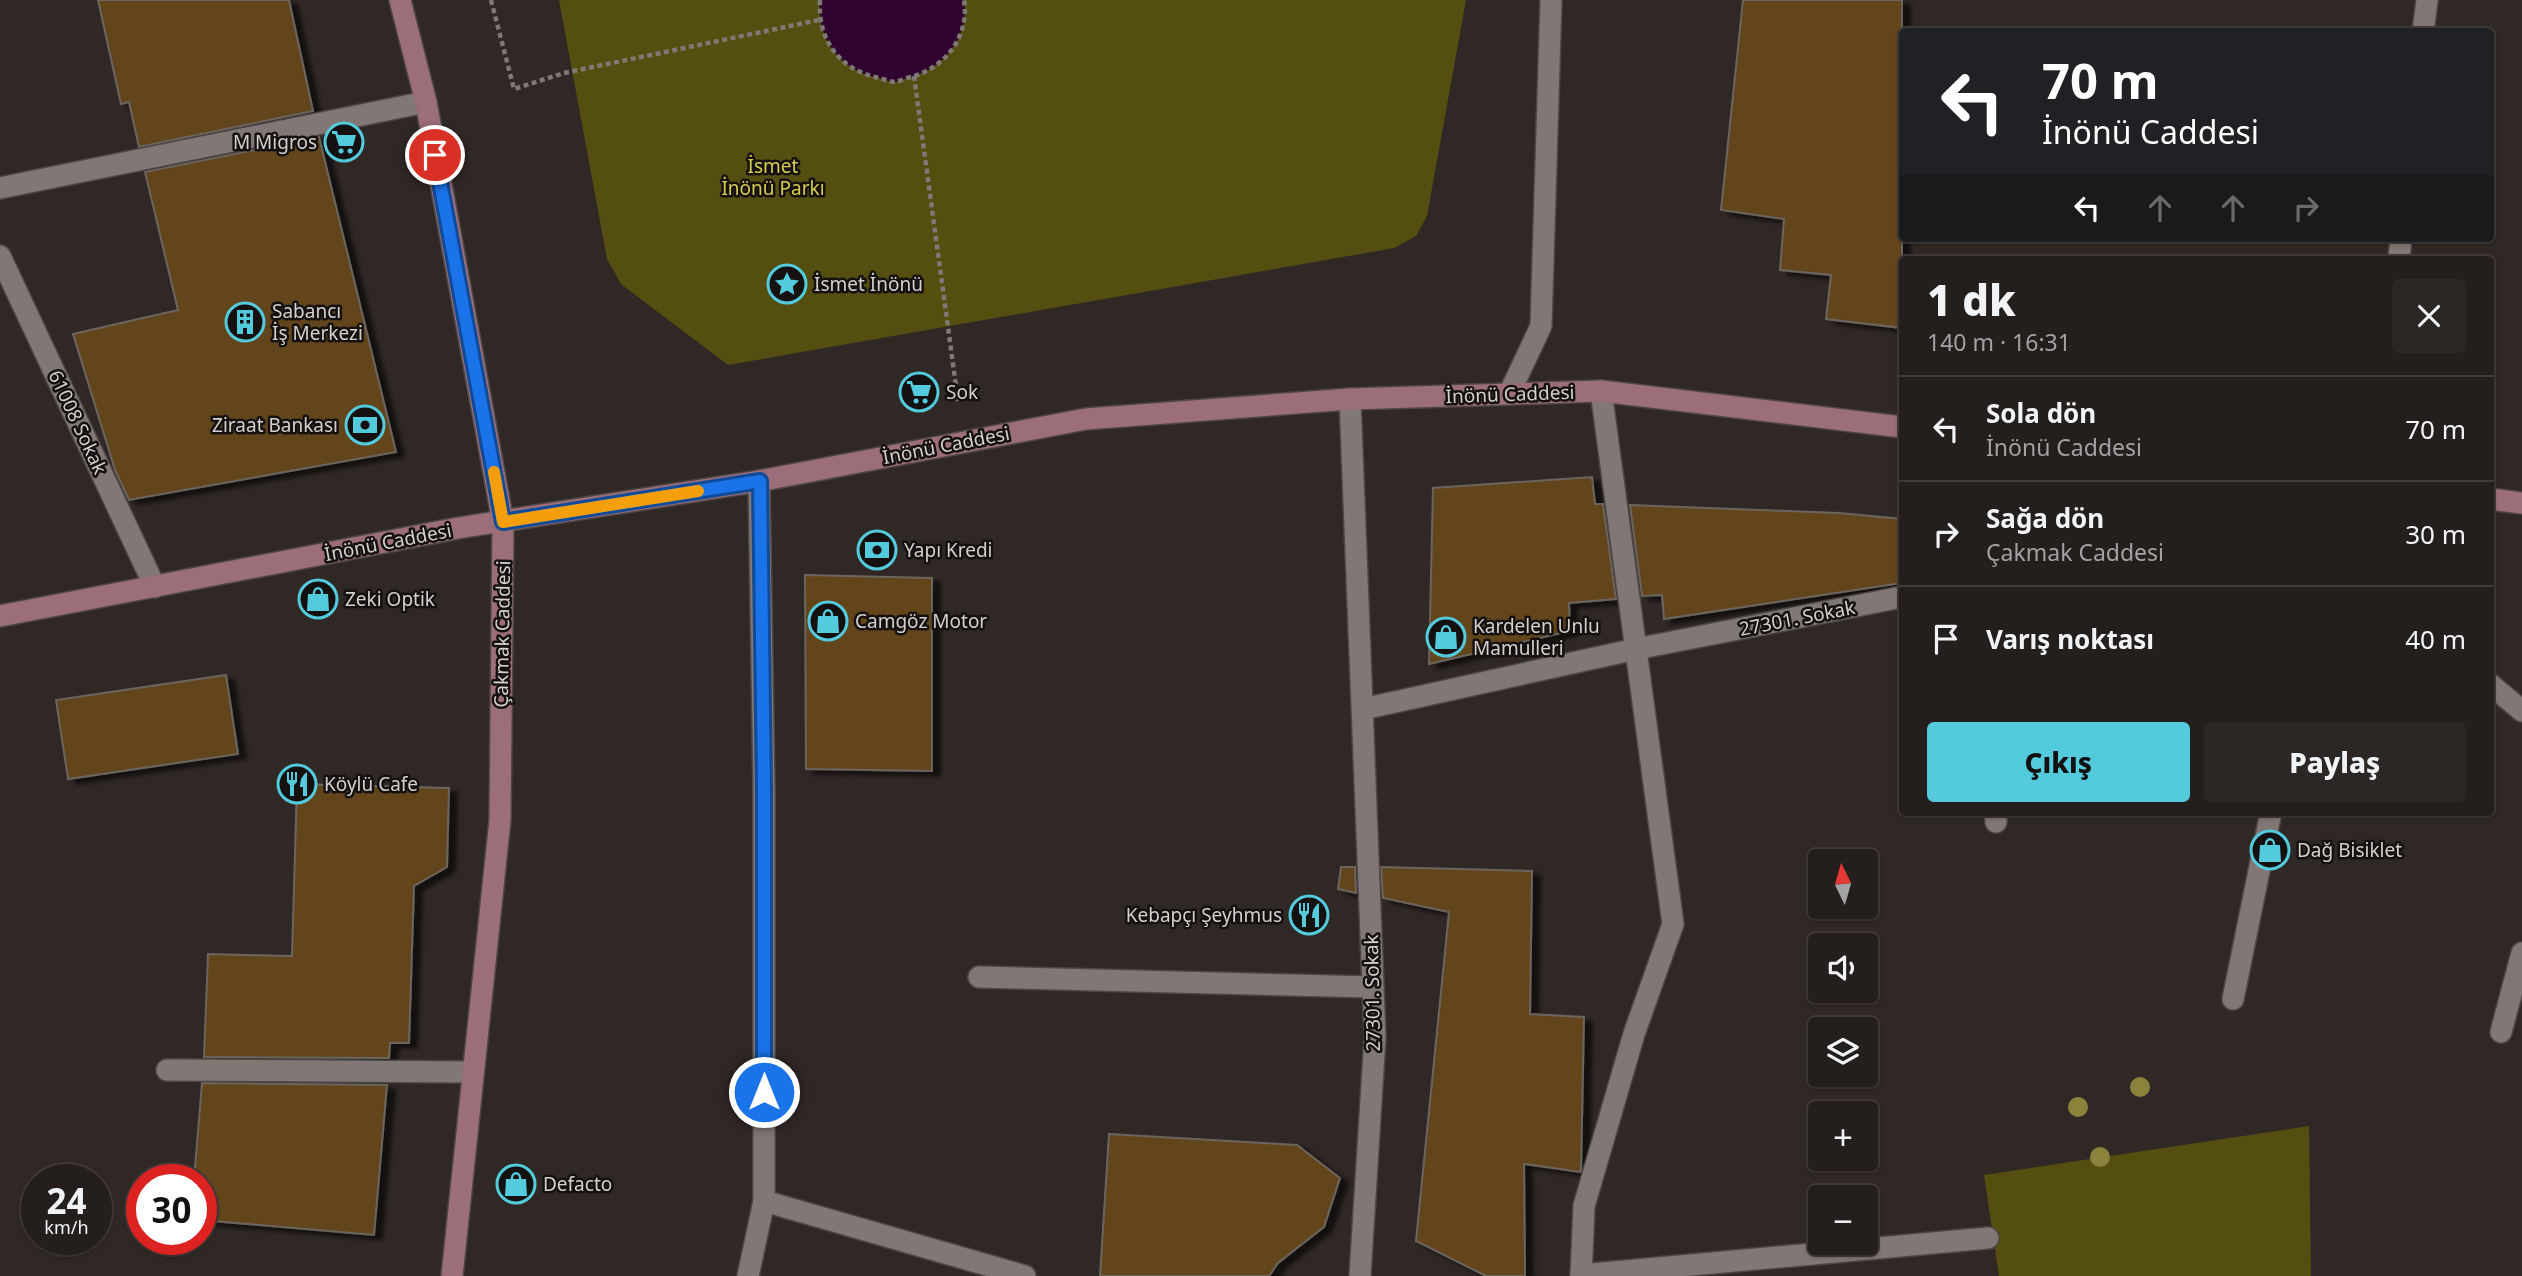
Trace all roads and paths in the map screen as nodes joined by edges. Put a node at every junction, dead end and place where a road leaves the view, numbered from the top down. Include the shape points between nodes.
1 (400, 0) edge
2 (492, 0) edge
3 (820, 0) edge
4 (964, 0) edge
5 (1551, 0) edge
6 (2427, 0) edge
7 (819, 20) junction
8 (2424, 28) edge
9 (914, 76) junction
10 (426, 102) junction
11 (0, 188) edge
12 (0, 256) edge
13 (1601, 391) junction
14 (1509, 394) junction
15 (1350, 399) junction
16 (1899, 428) edge
17 (964, 441) junction
18 (760, 481) junction
19 (2494, 500) edge
20 (2522, 503) edge
21 (503, 522) junction
22 (155, 587) junction
23 (1899, 598) edge
24 (0, 617) edge
25 (1636, 649) junction
26 (2494, 687) edge
27 (1363, 709) junction
28 (2522, 711) edge
29 (2271, 816) edge
30 (2522, 953) edge
31 (979, 977) dead end
32 (1373, 987) junction
33 (2232, 999) dead end
34 (2501, 1032) dead end
35 (167, 1070) dead end
36 (473, 1072) junction
37 (764, 1202) junction
38 (1988, 1238) dead end
39 (1581, 1275) edge
40 (452, 1276) edge
41 (748, 1276) edge
42 (1025, 1276) edge
43 (1360, 1276) edge

1 - 10 main road, Çakmak Caddesi
2 - 7 path via 514,89 564,73
3 - 7 path
4 - 9 path via 966,14 955,47 929,72
5 - 14 street via 1541,326
6 - 8 street
7 - 9 path via 833,52 861,74 895,82
9 - 17 path
10 - 11 street
10 - 21 main road, Çakmak Caddesi
12 - 22 street, 61008 Sokak
13 - 14 main road, İnönü Caddesi
13 - 16 main road, İnönü Caddesi
13 - 25 street
14 - 15 main road, İnönü Caddesi
15 - 17 main road, İnönü Caddesi via 1086,419
15 - 27 street, 27301. Sokak
17 - 18 main road, İnönü Caddesi
18 - 21 main road, İnönü Caddesi
18 - 37 street
19 - 20 main road
21 - 22 main road, İnönü Caddesi
21 - 36 main road, Çakmak Caddesi via 500,820
22 - 24 main road, İnönü Caddesi
23 - 25 street, 27301. Sokak
25 - 27 street, 27301. Sokak
25 - 39 street via 1673,924 1634,1034 1584,1206
26 - 28 street
27 - 32 street, 27301. Sokak
29 - 33 street
30 - 34 street
31 - 32 street
32 - 43 street, 27301. Sokak via 1375,1037
35 - 36 street
36 - 40 main road, Çakmak Caddesi
37 - 41 street
37 - 42 street
38 - 39 street

